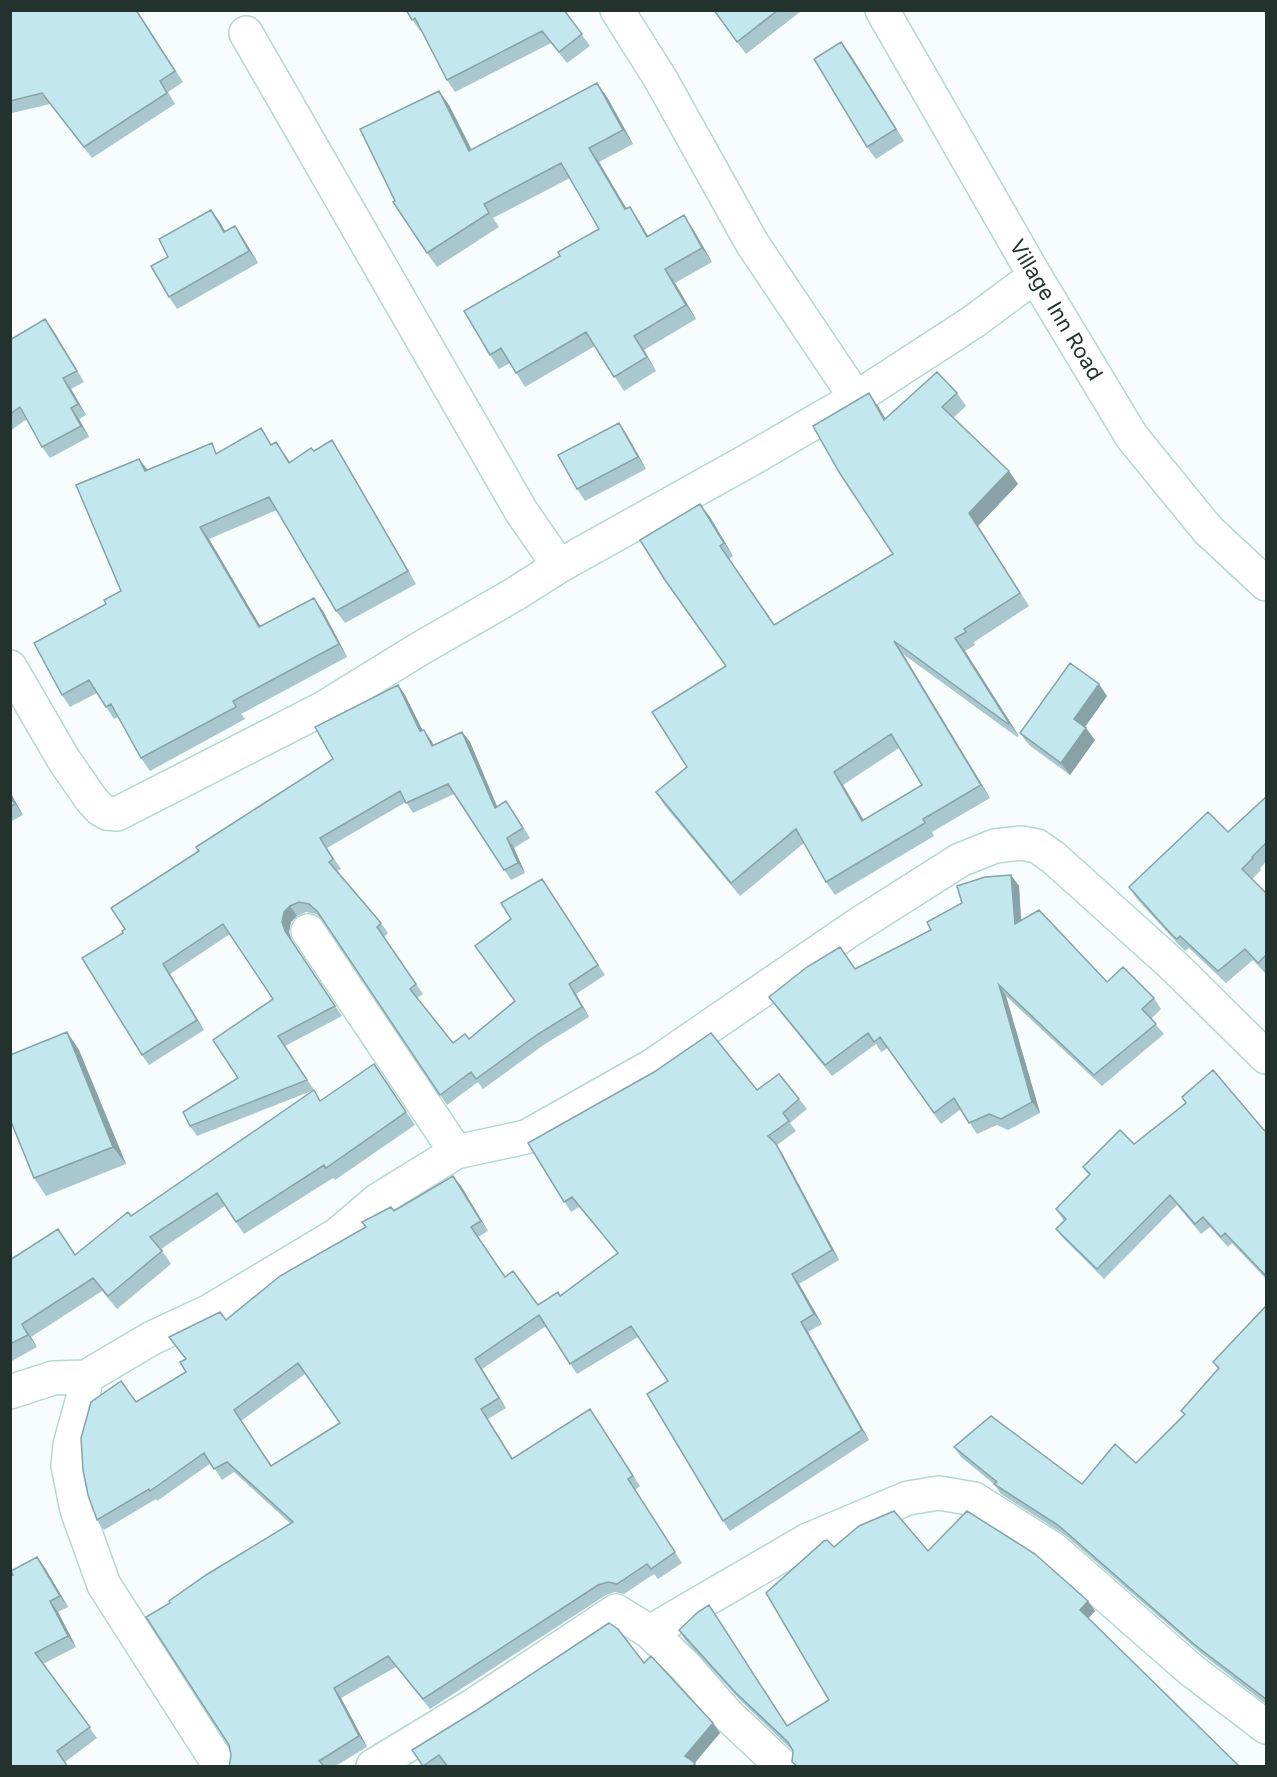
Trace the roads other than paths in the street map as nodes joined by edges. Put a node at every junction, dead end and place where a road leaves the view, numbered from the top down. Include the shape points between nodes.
1 (617, 10) edge
2 (882, 10) edge
3 (246, 33) dead end
4 (1035, 276) junction
5 (856, 398) junction
6 (559, 566) junction
7 (1266, 584) edge
8 (10, 667) edge
9 (308, 931) dead end
10 (1266, 1057) edge
11 (456, 1152) junction
12 (86, 1377) junction
13 (10, 1392) edge
14 (650, 1632) junction
15 (1266, 1727) edge
16 (220, 1767) edge
17 (373, 1767) edge
18 (782, 1767) edge

1 - 5 street via 660,78 752,243
2 - 4 street, Village Inn Road
3 - 6 street via 522,511
4 - 5 street via 973,322
4 - 7 street, Village Inn Road via 1132,437 1208,530
5 - 6 street
6 - 8 street via 322,709 117,814 100,809 91,799
9 - 11 street
10 - 11 street via 1068,870 1037,846 995,846 960,860 853,928 652,1066 526,1137
11 - 12 street via 378,1200 337,1235 210,1311 152,1338
12 - 13 street via 54,1378
12 - 16 street via 68,1466 77,1509 104,1585
14 - 15 street via 808,1540 908,1498 939,1493 974,1499 1053,1549 1190,1669
14 - 17 street via 616,1611
14 - 18 street

